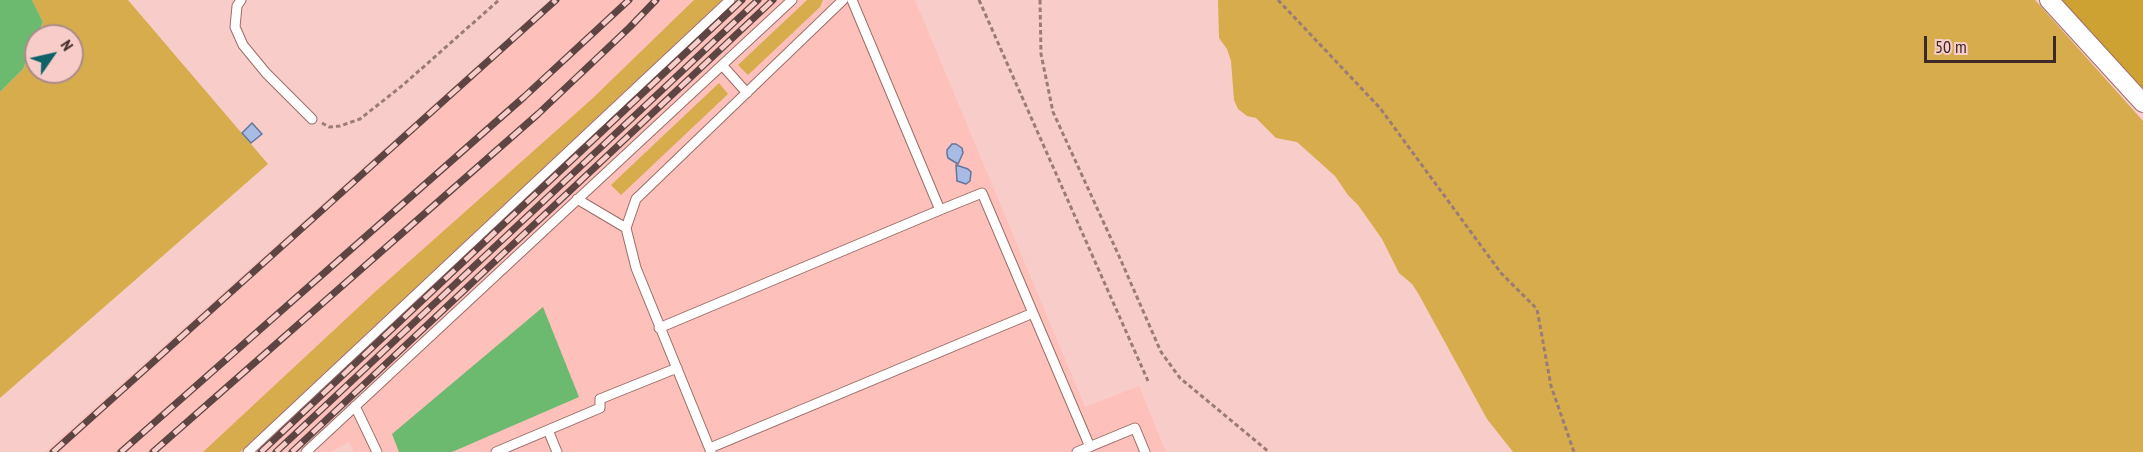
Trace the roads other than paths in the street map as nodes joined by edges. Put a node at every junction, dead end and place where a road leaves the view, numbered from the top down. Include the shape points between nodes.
1 (241, 0) edge
2 (730, 0) edge
3 (792, 0) edge
4 (843, 0) edge
5 (852, 0) edge
6 (2049, 0) edge
7 (722, 65) junction
8 (747, 93) junction
9 (2143, 103) edge
10 (312, 119) road end
11 (577, 199) junction
12 (940, 210) junction
13 (626, 228) junction
14 (1033, 313) junction
15 (659, 328) junction
16 (677, 368) junction
17 (355, 406) junction
18 (548, 430) junction
19 (1090, 447) junction
20 (710, 450) edge
21 (248, 452) edge
22 (306, 452) edge
23 (377, 452) edge
24 (496, 452) edge
25 (557, 452) edge
26 (1077, 452) edge
27 (1145, 452) edge

1 - 10 lane via 235,27 243,45
2 - 21 lane
3 - 7 lane
4 - 8 lane
5 - 12 lane
6 - 9 street
7 - 8 lane
7 - 11 lane
8 - 13 lane via 636,199
11 - 13 lane
11 - 17 lane
12 - 14 lane via 982,193
12 - 15 lane
13 - 15 lane via 636,268
14 - 19 lane
14 - 20 lane
15 - 16 lane
16 - 18 lane via 600,399 600,408
16 - 20 lane
17 - 22 lane
17 - 23 lane
18 - 24 lane
18 - 25 lane
19 - 26 lane
19 - 27 lane via 1135,428

